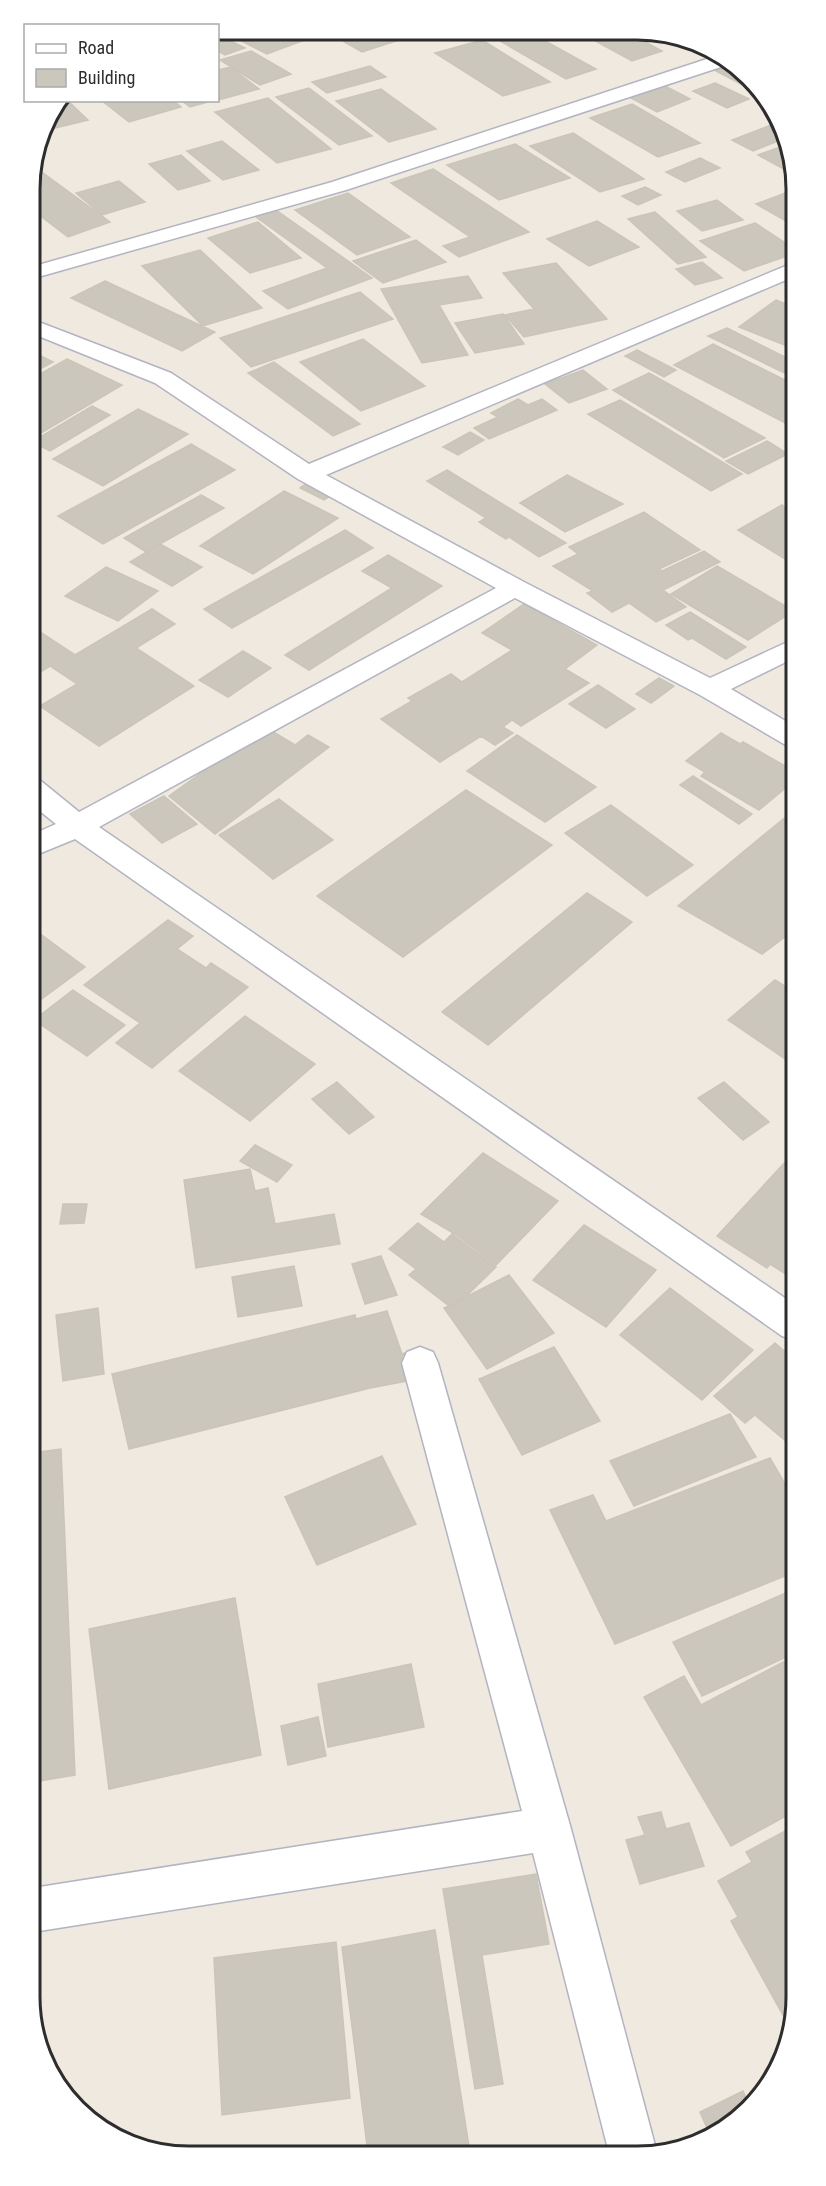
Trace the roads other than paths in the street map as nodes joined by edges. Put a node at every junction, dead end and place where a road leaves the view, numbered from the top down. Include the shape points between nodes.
1 (715, 63) edge
2 (41, 270) edge
3 (786, 272) edge
4 (41, 329) edge
5 (307, 474) junction
6 (515, 588) junction
7 (786, 651) edge
8 (710, 689) junction
9 (786, 733) edge
10 (41, 796) edge
11 (77, 826) junction
12 (41, 843) edge
13 (785, 1318) edge
14 (420, 1363) dead end
15 (549, 1829) junction
16 (40, 1909) edge
17 (631, 2146) edge

1 - 2 street via 339,186
3 - 5 street
4 - 5 street via 163,378
5 - 6 street
6 - 8 street
6 - 11 street
7 - 8 street
8 - 9 street
10 - 11 street
11 - 12 street
11 - 13 street
14 - 15 street
15 - 16 street
15 - 17 street

